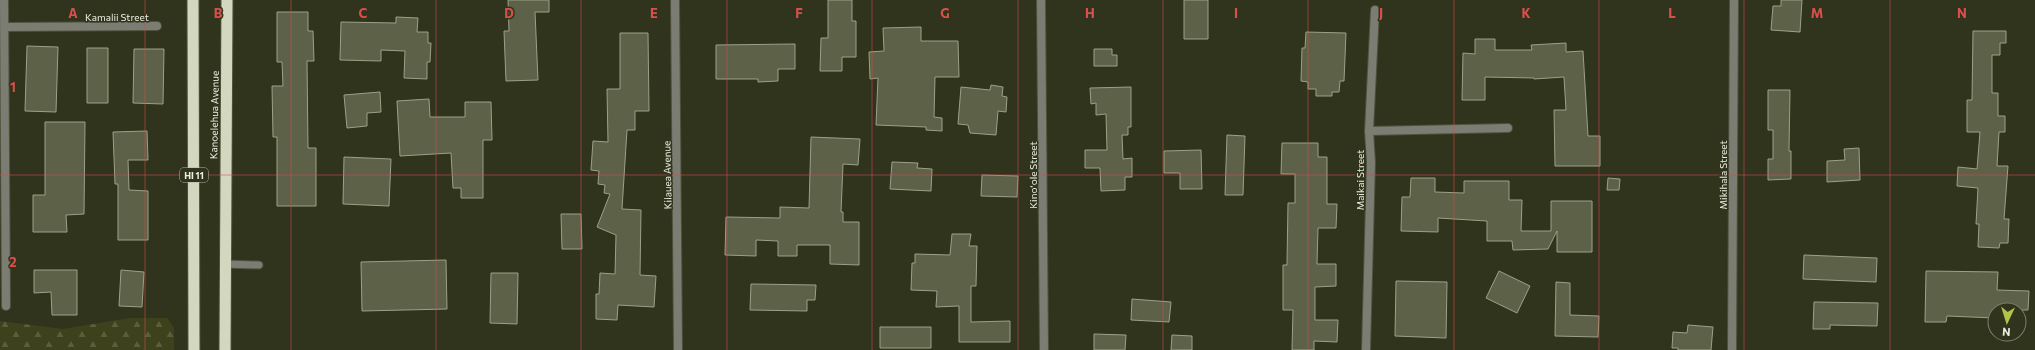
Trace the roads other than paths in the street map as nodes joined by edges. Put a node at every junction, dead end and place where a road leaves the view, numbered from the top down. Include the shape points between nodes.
1 (4, 0) edge
2 (193, 0) edge
3 (227, 0) edge
4 (675, 0) edge
5 (1041, 0) edge
6 (1734, 0) edge
7 (1375, 10) dead end
8 (157, 26) dead end
9 (5, 27) junction
10 (2, 50) edge
11 (1508, 128) dead end
12 (1369, 131) junction
13 (224, 264) junction
14 (259, 265) dead end
15 (6, 306) dead end
16 (194, 350) edge
17 (225, 350) edge
18 (678, 350) edge
19 (1044, 350) edge
20 (1366, 350) edge
21 (1732, 350) edge

1 - 9 street
2 - 16 highway, Kanoelehua Avenue / HI 11
3 - 13 highway, Kanoelehua Avenue
4 - 18 street, Kilauea Avenue
5 - 19 street, Kinoʻole Street
6 - 21 street, Mikihala Street
7 - 12 street, Maikai Street
8 - 9 street, Kamalii Street
9 - 10 street
10 - 15 street
11 - 12 street
12 - 20 street, Maikai Street via 1371,162
13 - 14 lane
13 - 17 highway, Kanoelehua Avenue

